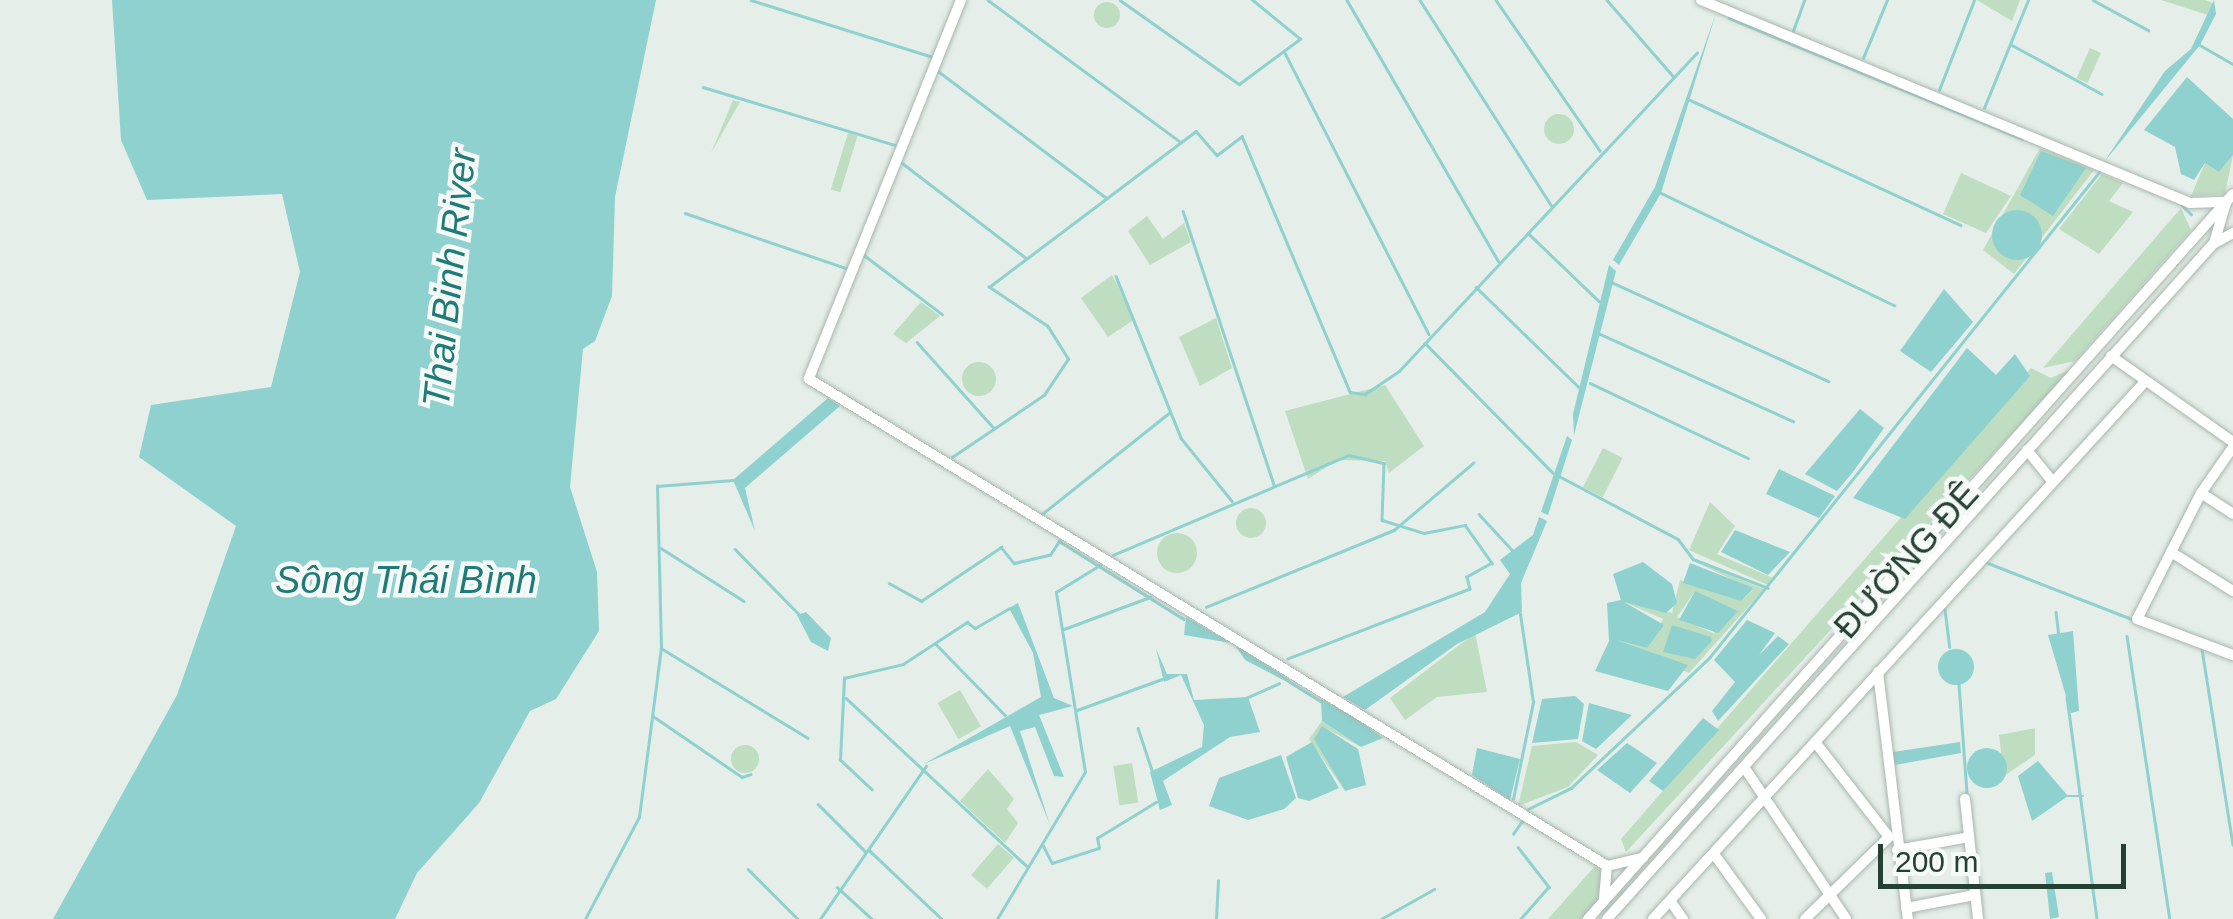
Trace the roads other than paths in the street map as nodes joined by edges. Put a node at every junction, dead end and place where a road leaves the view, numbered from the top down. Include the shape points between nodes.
1 (961, 0) edge
2 (1701, 0) edge
3 (2190, 203) junction
4 (2231, 203) edge
5 (2233, 234) edge
6 (2194, 236) junction
7 (2214, 243) junction
8 (2141, 296) junction
9 (2111, 356) junction
10 (2063, 384) junction
11 (2142, 384) junction
12 (2233, 445) edge
13 (2027, 450) junction
14 (2051, 480) junction
15 (2200, 493) junction
16 (2233, 514) edge
17 (2171, 552) junction
18 (2233, 591) edge
19 (2233, 655) edge
20 (1878, 672) junction
21 (1816, 742) junction
22 (1744, 767) junction
23 (1965, 799) dead end
24 (1764, 800) junction
25 (1686, 808) junction
26 (1969, 836) junction
27 (1892, 837) junction
28 (1897, 850) junction
29 (1714, 854) junction
30 (1643, 858) junction
31 (1607, 866) junction
32 (1828, 895) junction
33 (1975, 895) junction
34 (1603, 902) junction
35 (1671, 902) junction
36 (1907, 913) edge
37 (1588, 919) edge
38 (1607, 919) edge
39 (1654, 919) edge
40 (1683, 919) edge
41 (1762, 919) edge
42 (1805, 919) edge
43 (1846, 919) edge
44 (1978, 919) edge

1 - 31 street via 809,378
2 - 3 street
3 - 4 street
3 - 6 street
4 - 6 street, ĐƯỜNG ĐÊ
4 - 7 street, ĐƯỜNG ĐÊ
5 - 7 street
6 - 8 street, ĐƯỜNG ĐÊ
7 - 9 street, ĐƯỜNG ĐÊ
8 - 9 street
8 - 10 street, ĐƯỜNG ĐÊ
9 - 10 street
9 - 11 street
9 - 13 street, ĐƯỜNG ĐÊ
10 - 25 street, ĐƯỜNG ĐÊ
11 - 12 street
11 - 14 street
12 - 15 street
13 - 14 street
13 - 22 street, ĐƯỜNG ĐÊ
14 - 20 street
15 - 16 street
15 - 17 street
17 - 18 street
17 - 19 street via 2137,619
20 - 21 street
20 - 27 street
21 - 24 street
21 - 27 street
22 - 24 street
22 - 25 street
22 - 38 street, ĐƯỜNG ĐÊ
23 - 26 street
24 - 29 street
24 - 32 street
25 - 30 street, ĐƯỜNG ĐÊ
26 - 28 street
26 - 33 street
27 - 28 street
27 - 32 street
28 - 36 street
29 - 35 street
29 - 41 street
30 - 31 street
30 - 34 street, ĐƯỜNG ĐÊ
31 - 34 street
32 - 42 street
32 - 43 street
33 - 36 street
33 - 44 street
34 - 37 street, ĐƯỜNG ĐÊ
35 - 39 street
35 - 40 street

